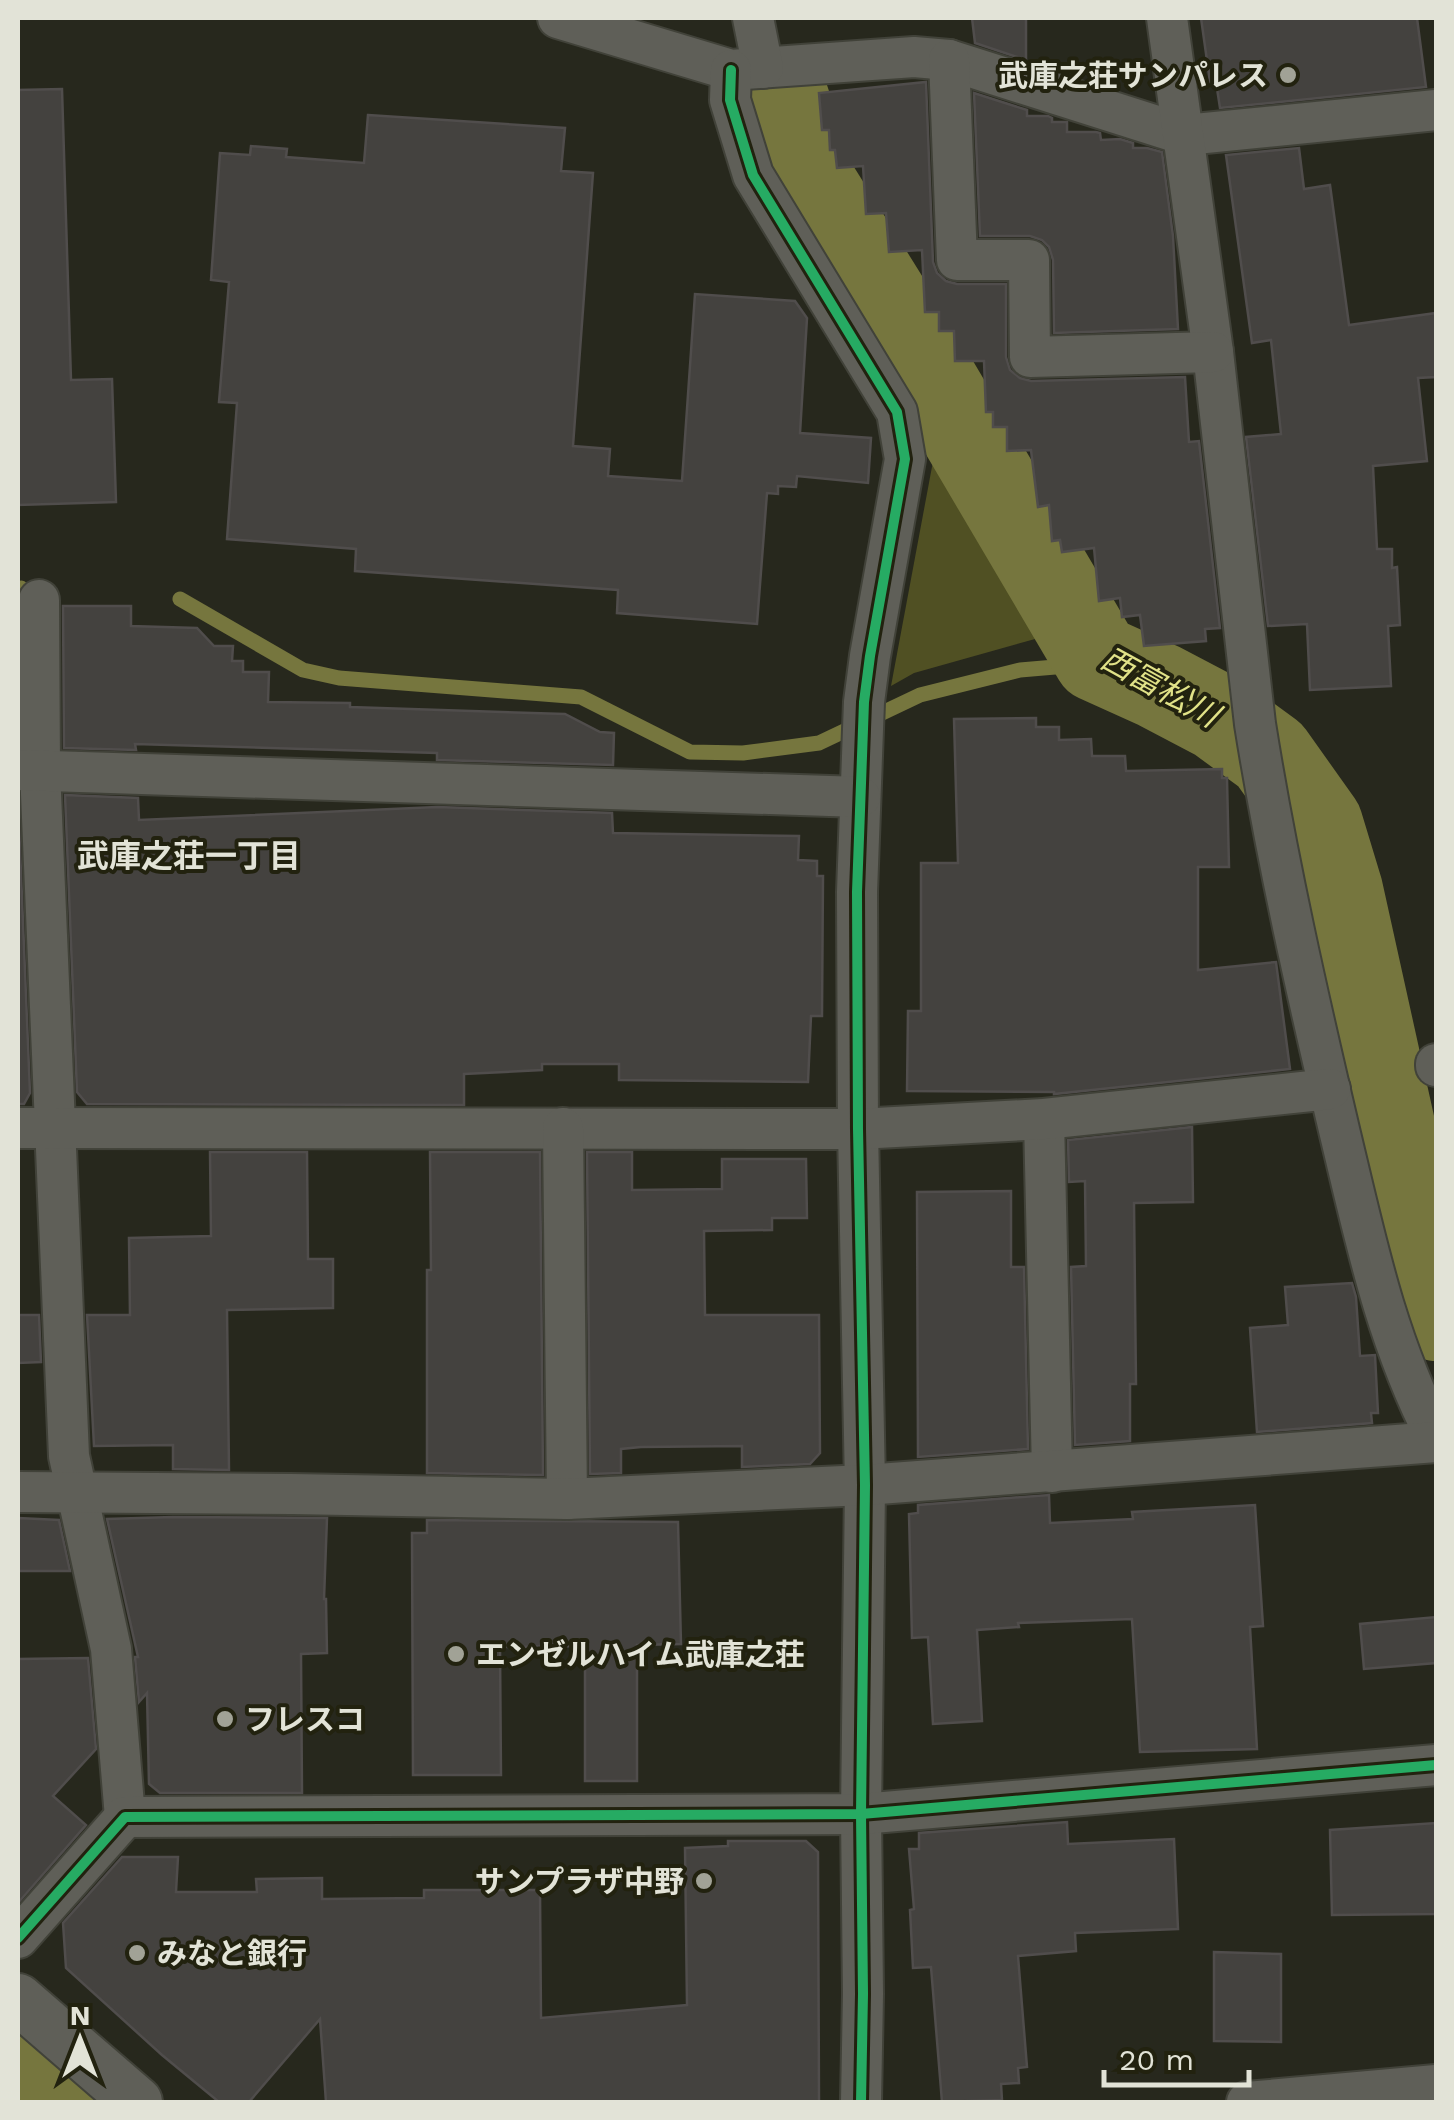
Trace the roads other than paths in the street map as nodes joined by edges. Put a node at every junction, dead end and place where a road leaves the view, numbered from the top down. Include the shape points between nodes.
1 (558, 18) edge
2 (754, 18) edge
3 (1167, 18) edge
4 (949, 60) junction
5 (747, 69) junction
6 (1436, 110) edge
7 (1185, 135) junction
8 (1213, 352) junction
9 (39, 600) dead end
10 (29, 770) edge
11 (860, 797) junction
12 (1330, 1089) junction
13 (1044, 1119) junction
14 (36, 1128) edge
15 (564, 1128) junction
16 (858, 1129) junction
17 (1436, 1440) edge
18 (1052, 1472) junction
19 (865, 1485) junction
20 (18, 1492) edge
21 (76, 1493) junction
22 (567, 1499) junction
23 (1436, 1765) edge
24 (861, 1814) junction
25 (126, 1817) junction
26 (18, 1938) edge
27 (18, 1999) edge
28 (1436, 2085) edge
29 (138, 2102) edge
30 (861, 2102) edge
31 (1247, 2102) edge

1 - 5 street
2 - 5 street
3 - 7 street
4 - 5 street
4 - 7 street
4 - 8 street via 957,260 1028,260 1030,357
5 - 11 street via 730,100 753,175 897,412 905,459 870,656
6 - 7 street
7 - 8 street
8 - 12 street via 1265,784
9 - 10 street
10 - 11 street
10 - 14 street
11 - 16 street
12 - 13 street
12 - 17 street via 1380,1296
13 - 16 street
13 - 18 street
14 - 15 street
14 - 21 street
15 - 16 street
15 - 22 street
16 - 19 street
17 - 18 street
18 - 19 street
19 - 22 street
19 - 24 street
20 - 21 street
21 - 22 street
21 - 25 street via 111,1649
23 - 24 street
24 - 25 street
24 - 30 street
25 - 26 street
27 - 29 street
28 - 31 street

